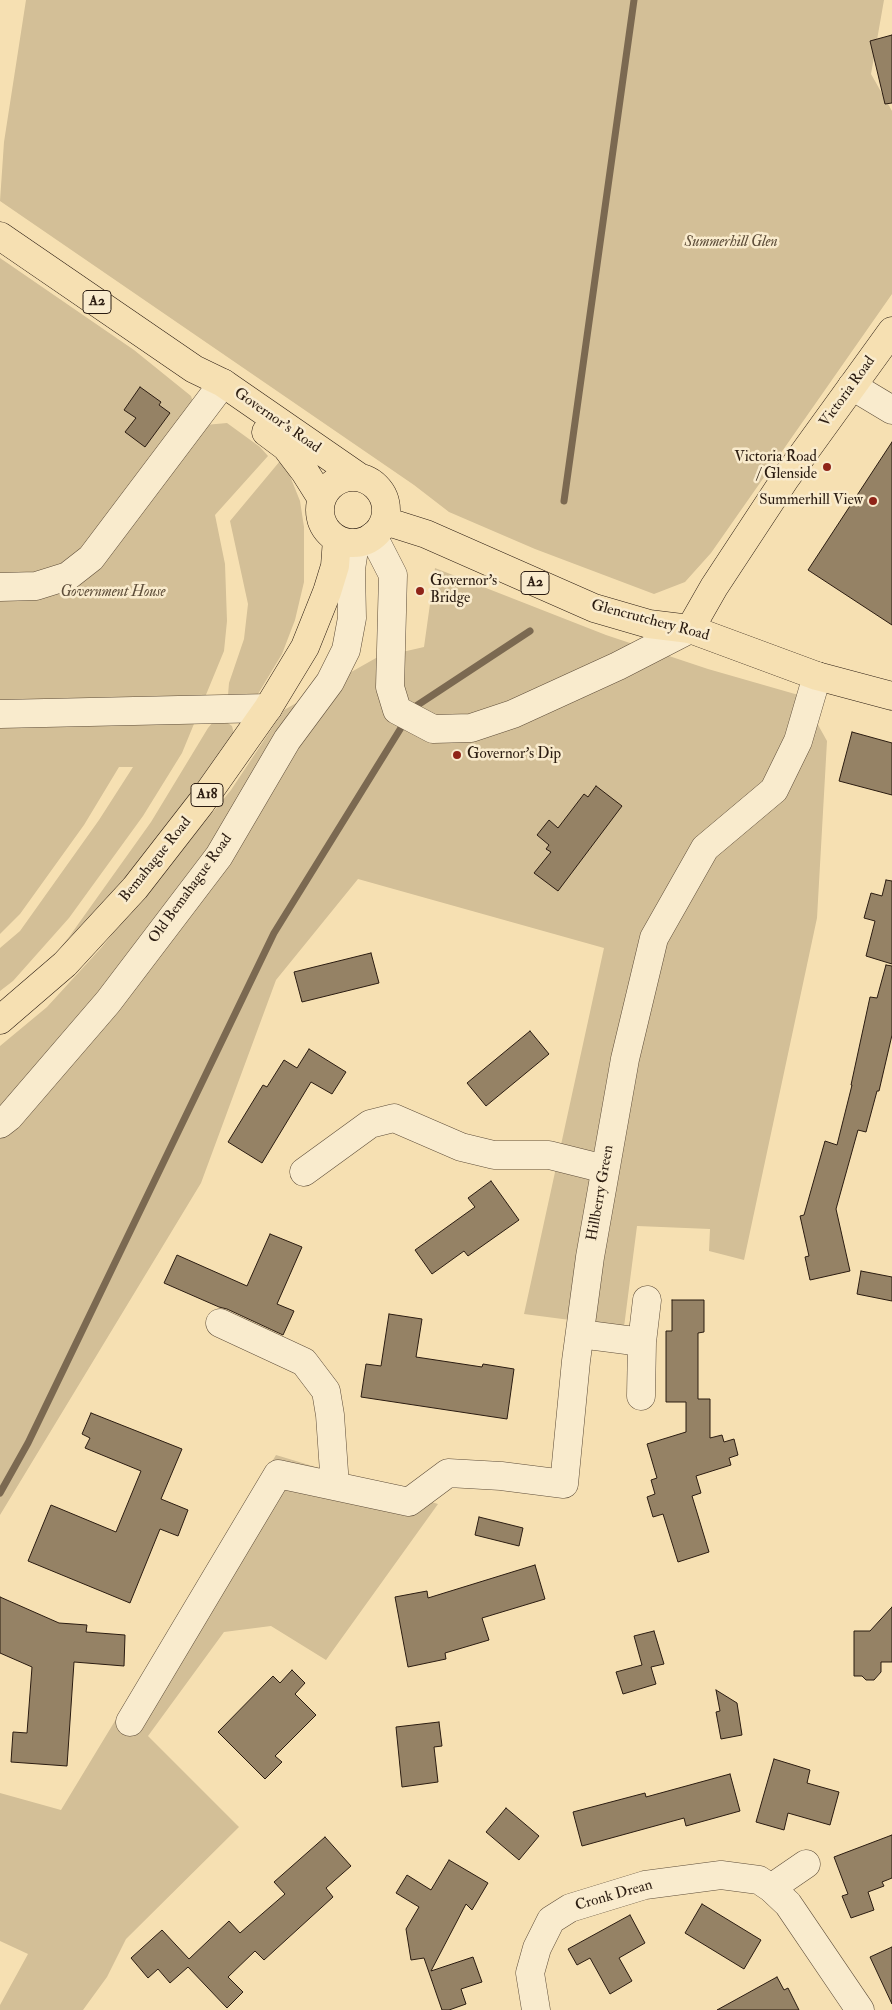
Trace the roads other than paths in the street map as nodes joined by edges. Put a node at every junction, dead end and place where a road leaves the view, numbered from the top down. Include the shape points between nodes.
1 (0, 236) edge
2 (892, 331) edge
3 (852, 386) junction
4 (219, 388) junction
5 (892, 410) edge
6 (359, 477) junction
7 (322, 498) junction
8 (363, 535) junction
9 (0, 587) edge
10 (690, 629) junction
11 (817, 676) junction
12 (892, 696) edge
13 (268, 708) junction
14 (0, 714) edge
15 (0, 1020) edge
16 (0, 1124) edge
17 (605, 1168) junction
18 (304, 1172) dead end
19 (646, 1300) dead end
20 (220, 1323) dead end
21 (580, 1334) junction
22 (642, 1342) junction
23 (641, 1396) dead end
24 (335, 1486) junction
25 (130, 1722) dead end
26 (806, 1864) dead end
27 (771, 1888) junction
28 (536, 2010) edge
29 (860, 2010) edge

1 - 4 main road, Governor's Road / A2
2 - 3 main road, Victoria Road
3 - 5 street
3 - 10 main road, Victoria Road via 785,480
4 - 6 main road, Governor's Road / A2
4 - 7 main road, Governor's Road / A2 via 286,447
4 - 9 street via 91,558 68,576 36,586
6 - 7 main road via 341,479
6 - 8 main road, A2 via 370,481 382,493 387,510
7 - 8 main road via 320,508 324,526
8 - 10 main road, Glencrutchery Road / A2 via 426,534 594,608 650,624
8 - 10 street via 393,575 390,688 397,710 433,729 471,728 513,714
8 - 13 main road, Bemahague Road / A18 via 334,566 305,647
8 - 16 street, Old Bemahague Road via 350,591 352,618 346,650 330,682 287,740 219,856 108,1002
10 - 11 main road, Glencrutchery Road / A2
11 - 12 main road, Glencrutchery Road / A2
11 - 17 street, Hillberry Green via 798,741 774,790 705,848 654,938 625,1059
13 - 14 street
13 - 15 main road, Bemahague Road / A18 via 201,803 135,888 64,964
17 - 18 street via 549,1155 494,1155 461,1146 394,1118 370,1124
17 - 21 street, Hillberry Green
19 - 22 street
20 - 24 street via 304,1362 326,1391
21 - 22 street
21 - 24 street, Hillberry Green via 564,1484 448,1473 409,1502
22 - 23 street
24 - 25 street, Hillberry Green via 278,1474
26 - 27 street
27 - 28 street, Cronk Drean via 759,1880 720,1875 645,1884 570,1908 551,1920 537,1948 530,1973
27 - 29 street, Cronk Drean via 788,1904

